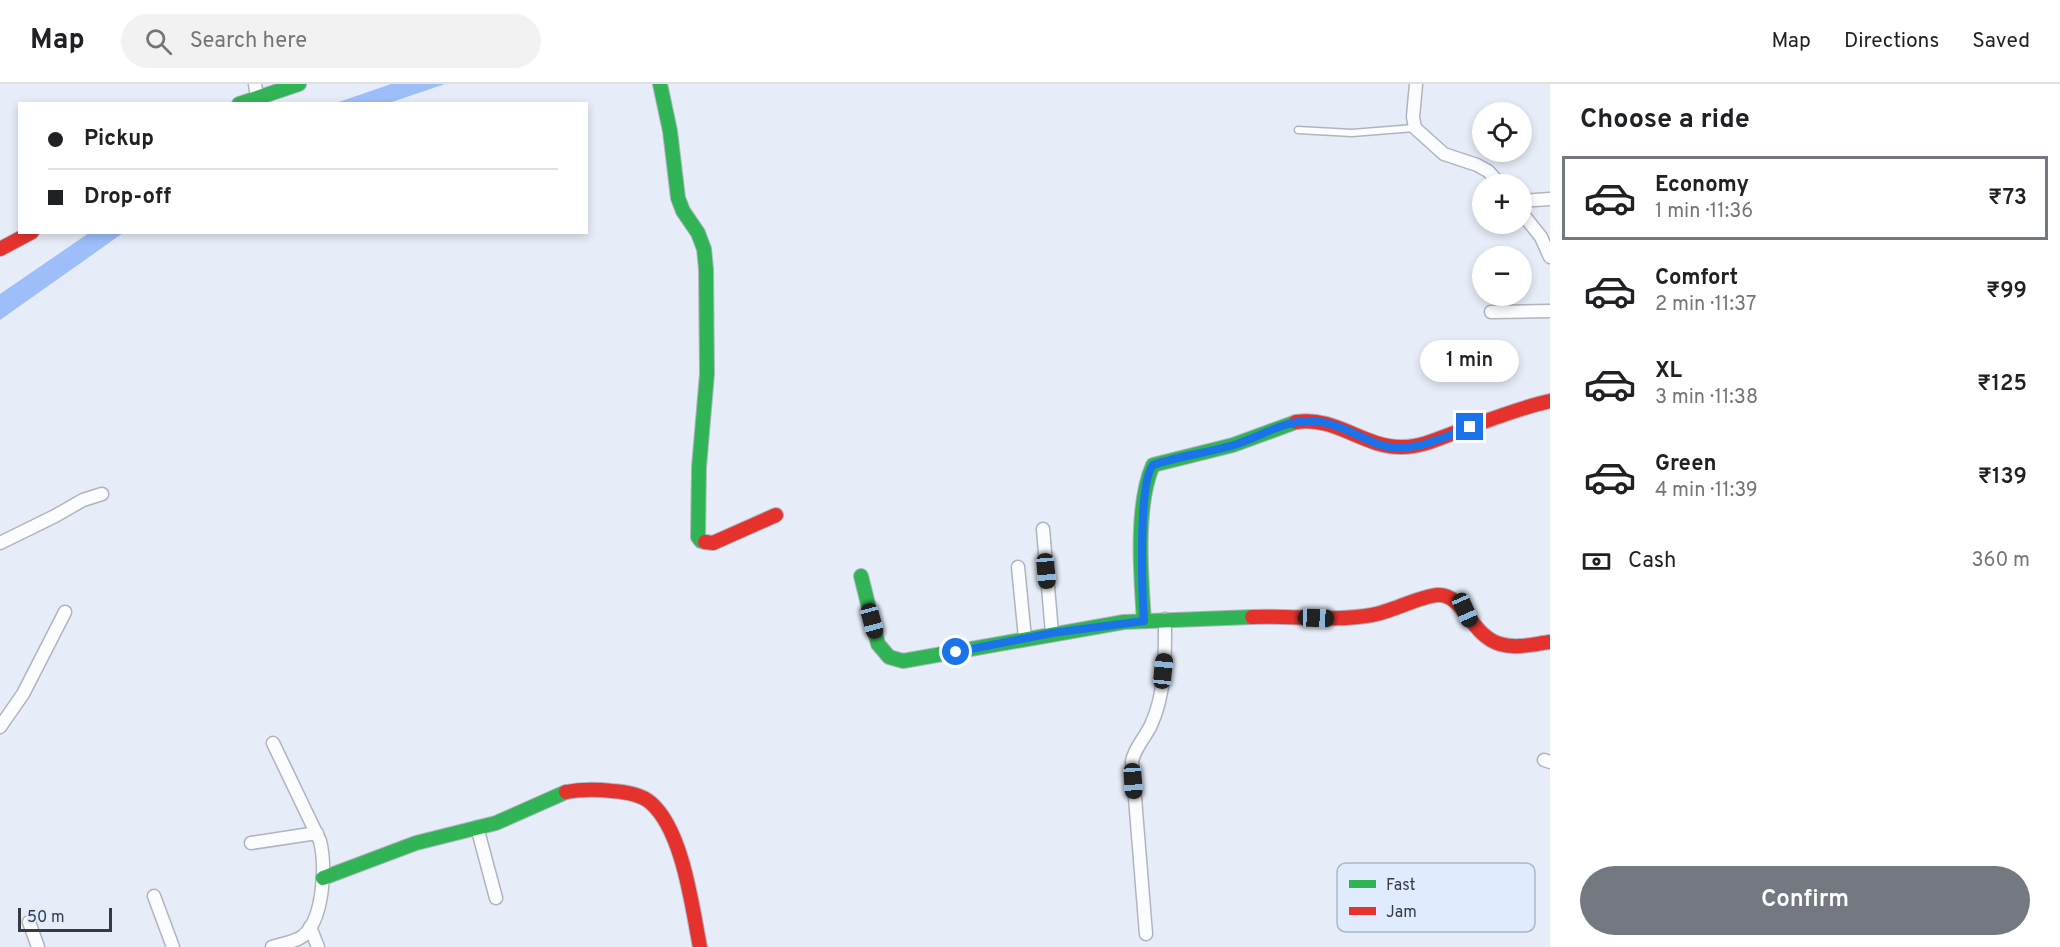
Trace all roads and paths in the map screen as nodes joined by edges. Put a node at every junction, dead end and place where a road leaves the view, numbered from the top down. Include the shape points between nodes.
1 (255, 84) edge
2 (299, 84) edge
3 (660, 84) edge
4 (1416, 84) edge
5 (257, 98) junction
6 (245, 102) edge
7 (1415, 128) junction
8 (1298, 130) dead end
9 (1491, 174) edge
10 (1550, 199) edge
11 (1532, 200) edge
12 (1532, 226) edge
13 (28, 234) edge
14 (0, 249) edge
15 (1550, 257) edge
16 (1550, 311) edge
17 (1491, 312) dead end
18 (1550, 401) edge
19 (102, 494) dead end
20 (776, 515) dead end
21 (1043, 529) dead end
22 (0, 543) edge
23 (1018, 567) dead end
24 (861, 576) dead end
25 (65, 612) dead end
26 (1165, 619) junction
27 (1144, 621) junction
28 (1052, 633) junction
29 (1025, 638) junction
30 (1550, 642) edge
31 (0, 727) edge
32 (273, 743) dead end
33 (477, 827) junction
34 (317, 833) junction
35 (251, 843) dead end
36 (323, 878) junction
37 (154, 896) dead end
38 (496, 898) dead end
39 (29, 922) dead end
40 (310, 927) junction
41 (1146, 934) dead end
42 (38, 947) edge
43 (173, 947) edge
44 (272, 947) edge
45 (318, 947) edge
46 (700, 947) edge

1 - 5 street
2 - 5 street
3 - 20 street via 678,198 698,233 706,269 707,374 698,537 713,543
4 - 7 street
5 - 6 street
7 - 8 lane via 1352,133
7 - 9 street via 1444,154
10 - 11 street
12 - 15 street
13 - 14 street
16 - 17 street
18 - 27 street via 1411,447 1383,446 1339,427 1301,421 1236,444 1153,465 1148,475 1142,537
19 - 22 street via 82,500
21 - 28 street
23 - 29 street
24 - 29 street via 878,644 894,660 942,655
25 - 31 street via 23,694
26 - 27 street
26 - 30 street via 1347,619 1444,595 1465,610 1478,633 1499,644
26 - 41 street via 1161,692 1151,725 1132,761
27 - 28 street
28 - 29 street
32 - 34 street
33 - 36 street via 426,840
33 - 38 street
33 - 46 street via 573,791 606,790 649,801 660,812 677,847
34 - 35 street
34 - 36 street via 323,851
36 - 40 street
37 - 43 street
39 - 42 street
40 - 44 street via 298,939
40 - 45 street

